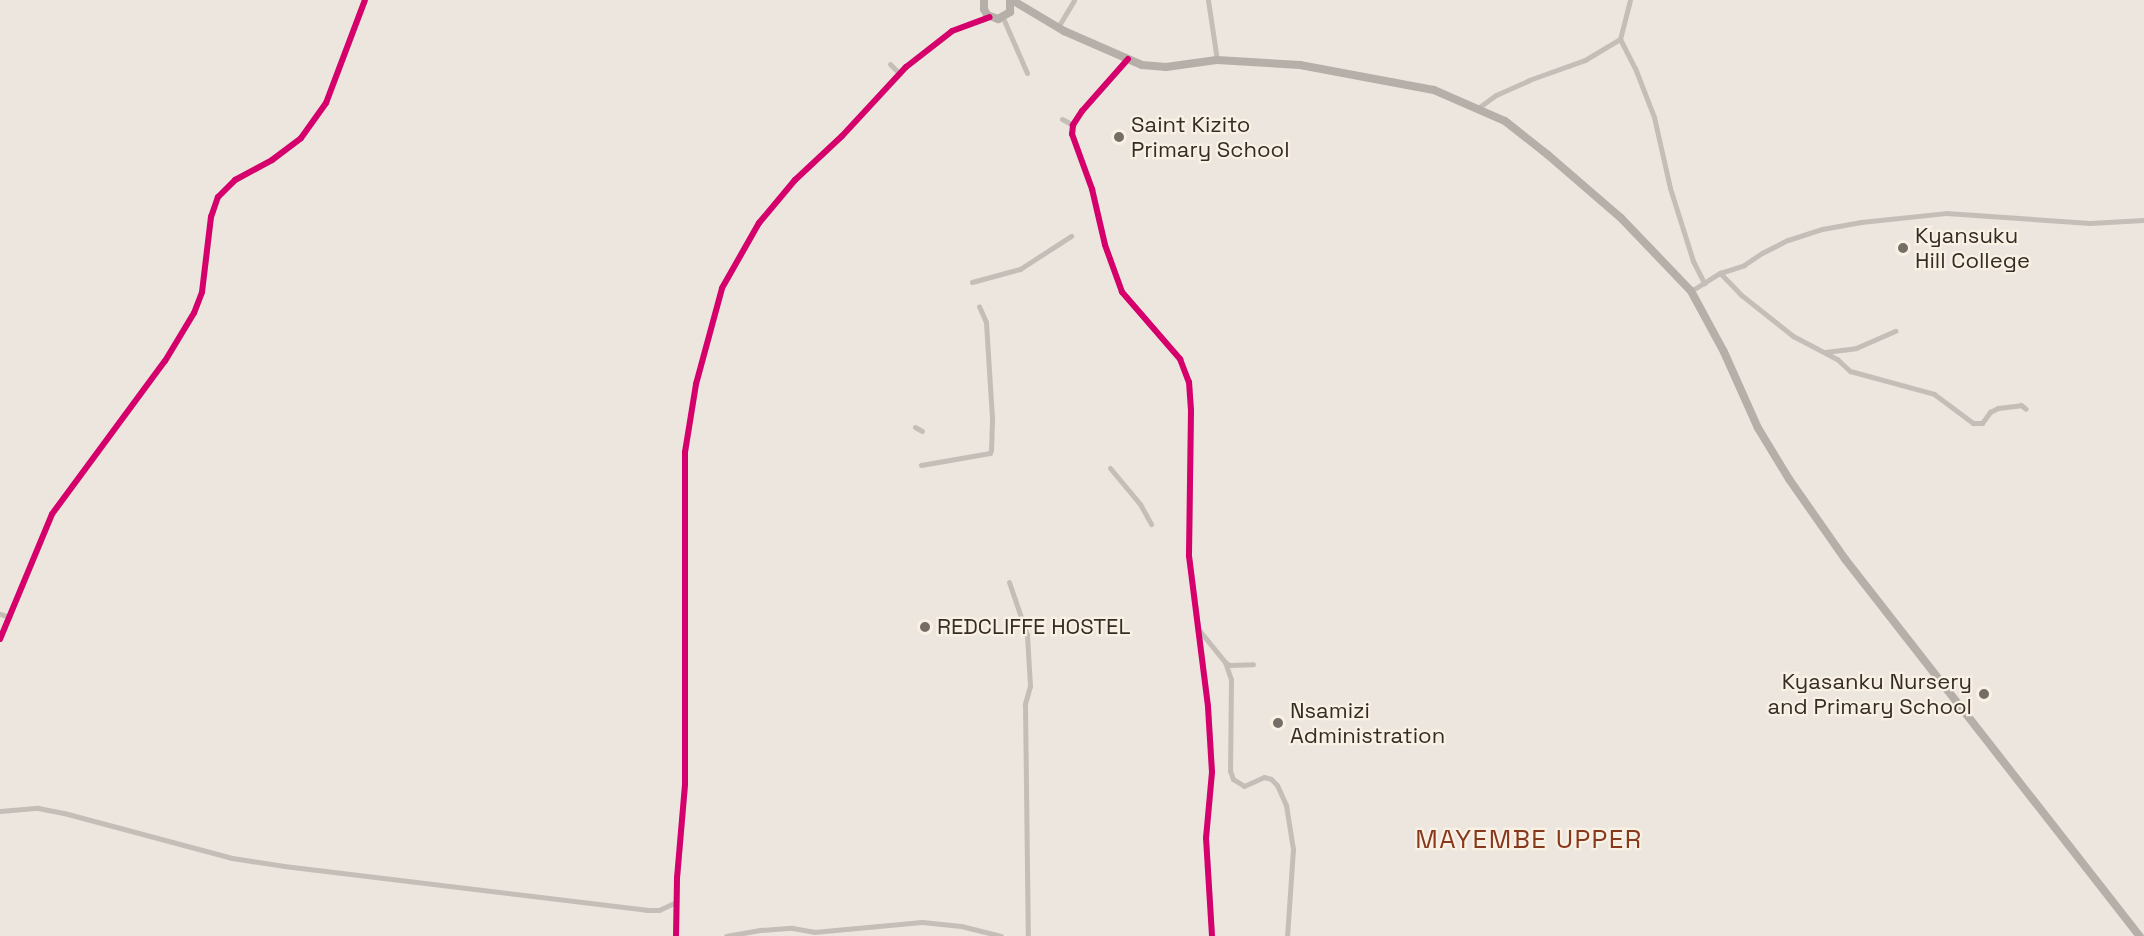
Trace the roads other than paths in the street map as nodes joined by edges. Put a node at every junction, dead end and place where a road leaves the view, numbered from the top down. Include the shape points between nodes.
1 (365, 0) edge
2 (1011, 0) edge
3 (1074, 0) edge
4 (1208, 0) edge
5 (1630, 0) edge
6 (984, 4) edge
7 (1030, 11) junction
8 (1010, 12) junction
9 (990, 17) junction
10 (1003, 18) junction
11 (976, 22) junction
12 (1058, 27) junction
13 (1620, 39) junction
14 (1128, 59) junction
15 (1217, 60) junction
16 (890, 64) dead end
17 (1027, 73) dead end
18 (900, 74) junction
19 (1478, 108) junction
20 (1062, 119) dead end
21 (1073, 125) junction
22 (2144, 220) edge
23 (1071, 236) dead end
24 (1720, 273) junction
25 (972, 282) dead end
26 (1704, 283) junction
27 (1691, 291) junction
28 (979, 306) dead end
29 (1895, 331) dead end
30 (1825, 352) junction
31 (2026, 409) dead end
32 (915, 427) dead end
33 (922, 431) dead end
34 (921, 465) dead end
35 (1110, 468) dead end
36 (1150, 524) dead end
37 (1009, 582) dead end
38 (0, 614) edge
39 (10, 617) junction
40 (1198, 629) junction
41 (0, 639) edge
42 (1225, 662) junction
43 (1253, 664) dead end
44 (0, 812) edge
45 (676, 902) junction
46 (676, 936) edge
47 (726, 936) edge
48 (1001, 936) edge
49 (1028, 936) edge
50 (1212, 936) edge
51 (1287, 936) edge
52 (2140, 936) edge

1 - 39 street via 326,103 301,138 235,180 218,196 211,217 202,292 194,314 165,362 52,514
2 - 7 main road
2 - 8 main road
3 - 12 street
4 - 15 street
5 - 13 street
6 - 9 main road
6 - 11 street
7 - 8 main road
7 - 12 main road
8 - 10 main road
9 - 10 main road
9 - 11 street
10 - 17 street
11 - 18 street via 924,51
12 - 14 main road
13 - 19 street via 1585,60 1496,95
13 - 26 street via 1654,117 1670,188
14 - 15 main road via 1166,67
14 - 21 street
15 - 19 main road via 1330,69 1434,90
16 - 18 street
18 - 45 street via 795,180 759,223 722,288 708,333 690,410 685,452 685,784
19 - 27 main road via 1505,121 1567,171 1621,218
20 - 21 street
21 - 40 street via 1074,143 1092,189 1122,292 1180,359 1189,382 1189,556
22 - 24 street via 2090,223 2000,215 1919,214 1804,234
23 - 25 street via 1020,269
24 - 26 street
24 - 30 street via 1793,336
26 - 27 street
27 - 52 main road via 1758,428 1845,560
28 - 34 street via 986,322 991,450
29 - 30 street via 1857,348
30 - 31 street via 1850,371 1934,394 1973,423 1982,423 1998,408 2021,405
32 - 33 street
35 - 36 street via 1140,504
37 - 49 street via 1027,635 1030,686 1025,704
38 - 39 street
39 - 41 street
40 - 42 street
40 - 50 street via 1212,772 1206,838
42 - 43 street
42 - 51 street via 1231,679 1233,779 1244,786 1264,777 1270,779 1286,805 1293,849
44 - 45 street via 38,808 232,858 284,866 646,910 659,910
45 - 46 street
47 - 48 street via 761,930 792,928 814,932 922,922

